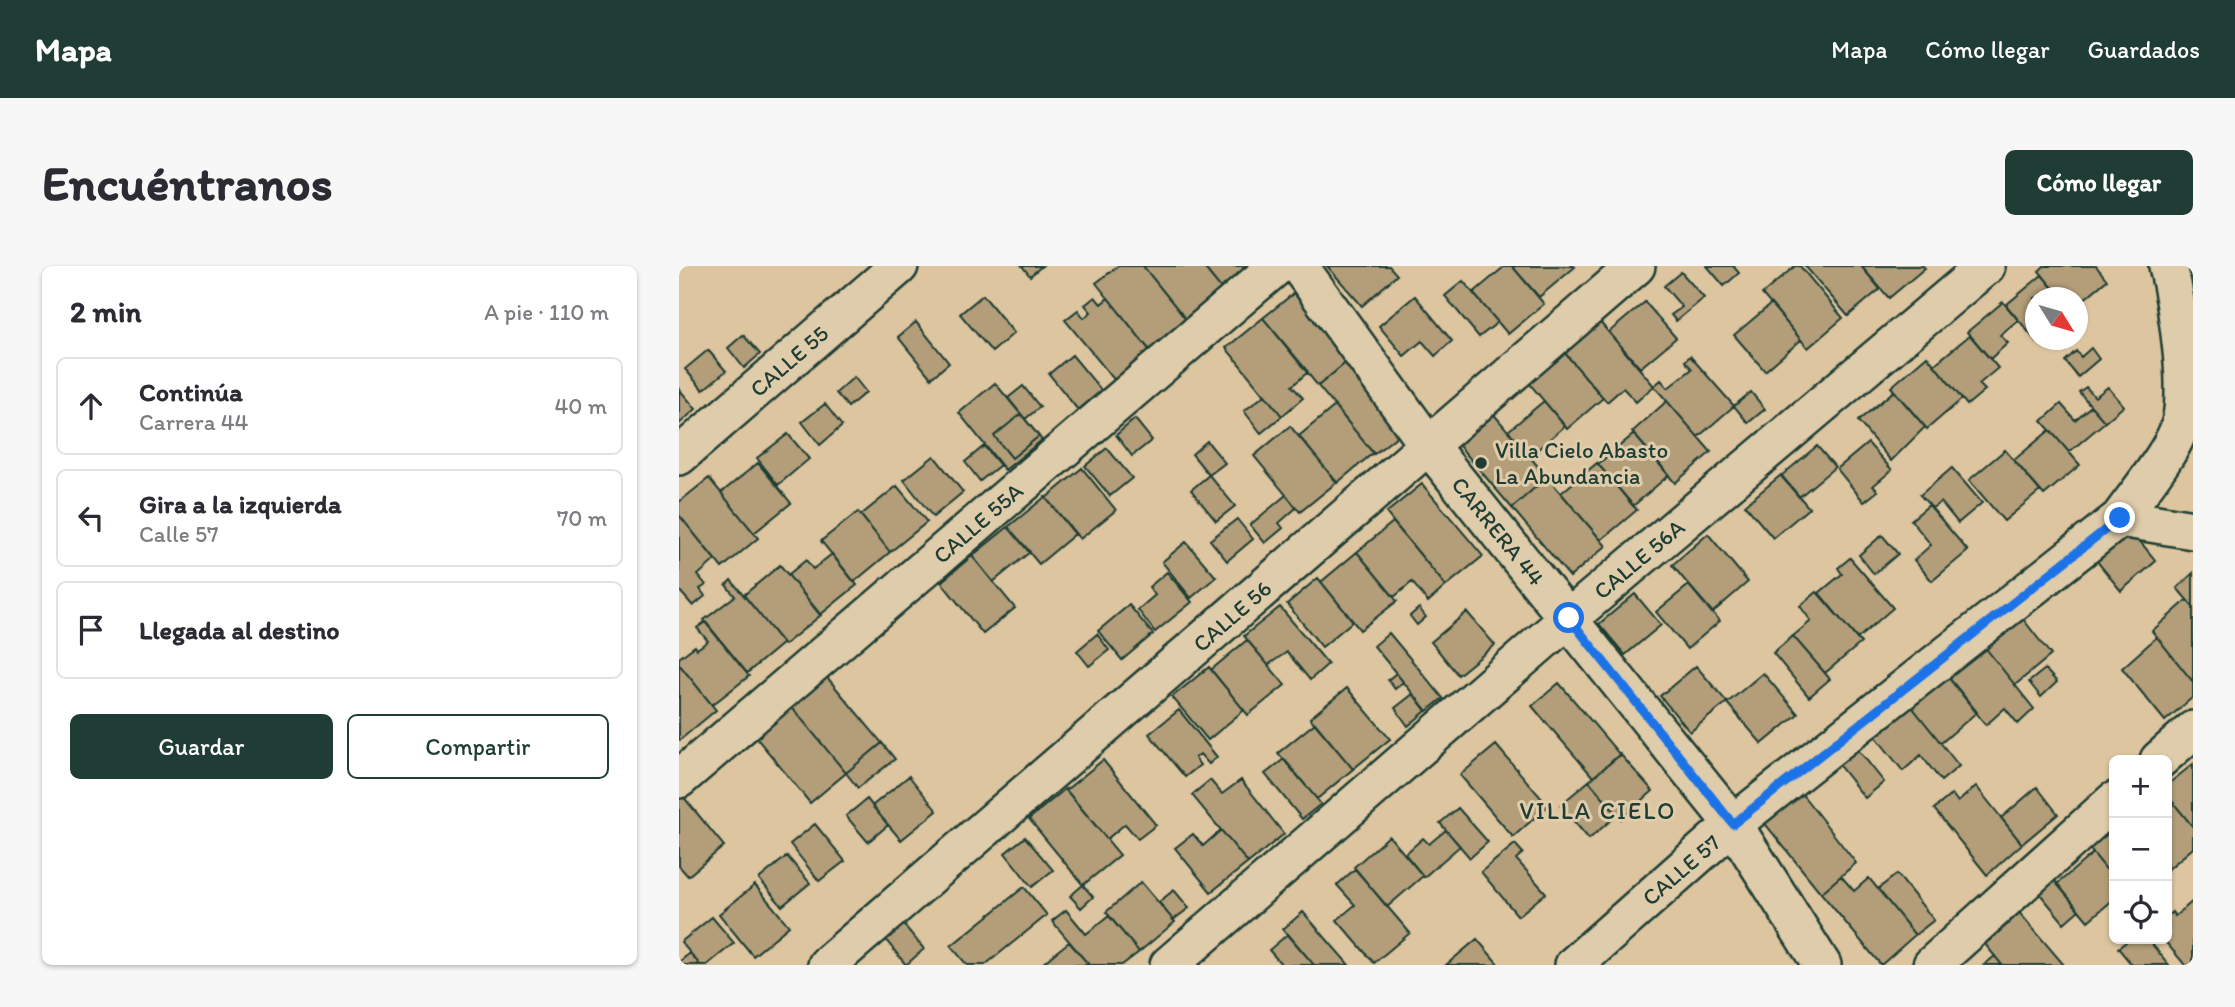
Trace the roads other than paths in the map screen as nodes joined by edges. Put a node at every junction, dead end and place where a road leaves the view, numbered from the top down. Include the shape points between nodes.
1 (899, 266) edge
2 (1277, 266) edge
3 (1299, 266) edge
4 (1636, 266) edge
5 (1986, 266) edge
6 (2168, 266) edge
7 (1429, 446) junction
8 (679, 456) edge
9 (2120, 518) junction
10 (2193, 530) edge
11 (1569, 618) junction
12 (2193, 730) edge
13 (2165, 755) edge
14 (679, 779) edge
15 (2109, 806) edge
16 (1733, 824) junction
17 (827, 965) edge
18 (1169, 965) edge
19 (1574, 965) edge
20 (1822, 965) edge
21 (1932, 965) edge

1 - 8 street, CALLE 55
2 - 14 street, CALLE 55A
3 - 7 street, CARRERA 44
4 - 7 street, CALLE 56
5 - 11 street, CALLE 56A
6 - 9 street, CALLE 57 via 2183,381 2181,423
7 - 11 street, CARRERA 44
7 - 17 street, CALLE 56
9 - 10 street
9 - 16 street, CALLE 57
11 - 16 street, CARRERA 44
11 - 18 street, CALLE 56A
12 - 13 street
15 - 21 street
16 - 19 street, CALLE 57
16 - 20 street, CARRERA 44

